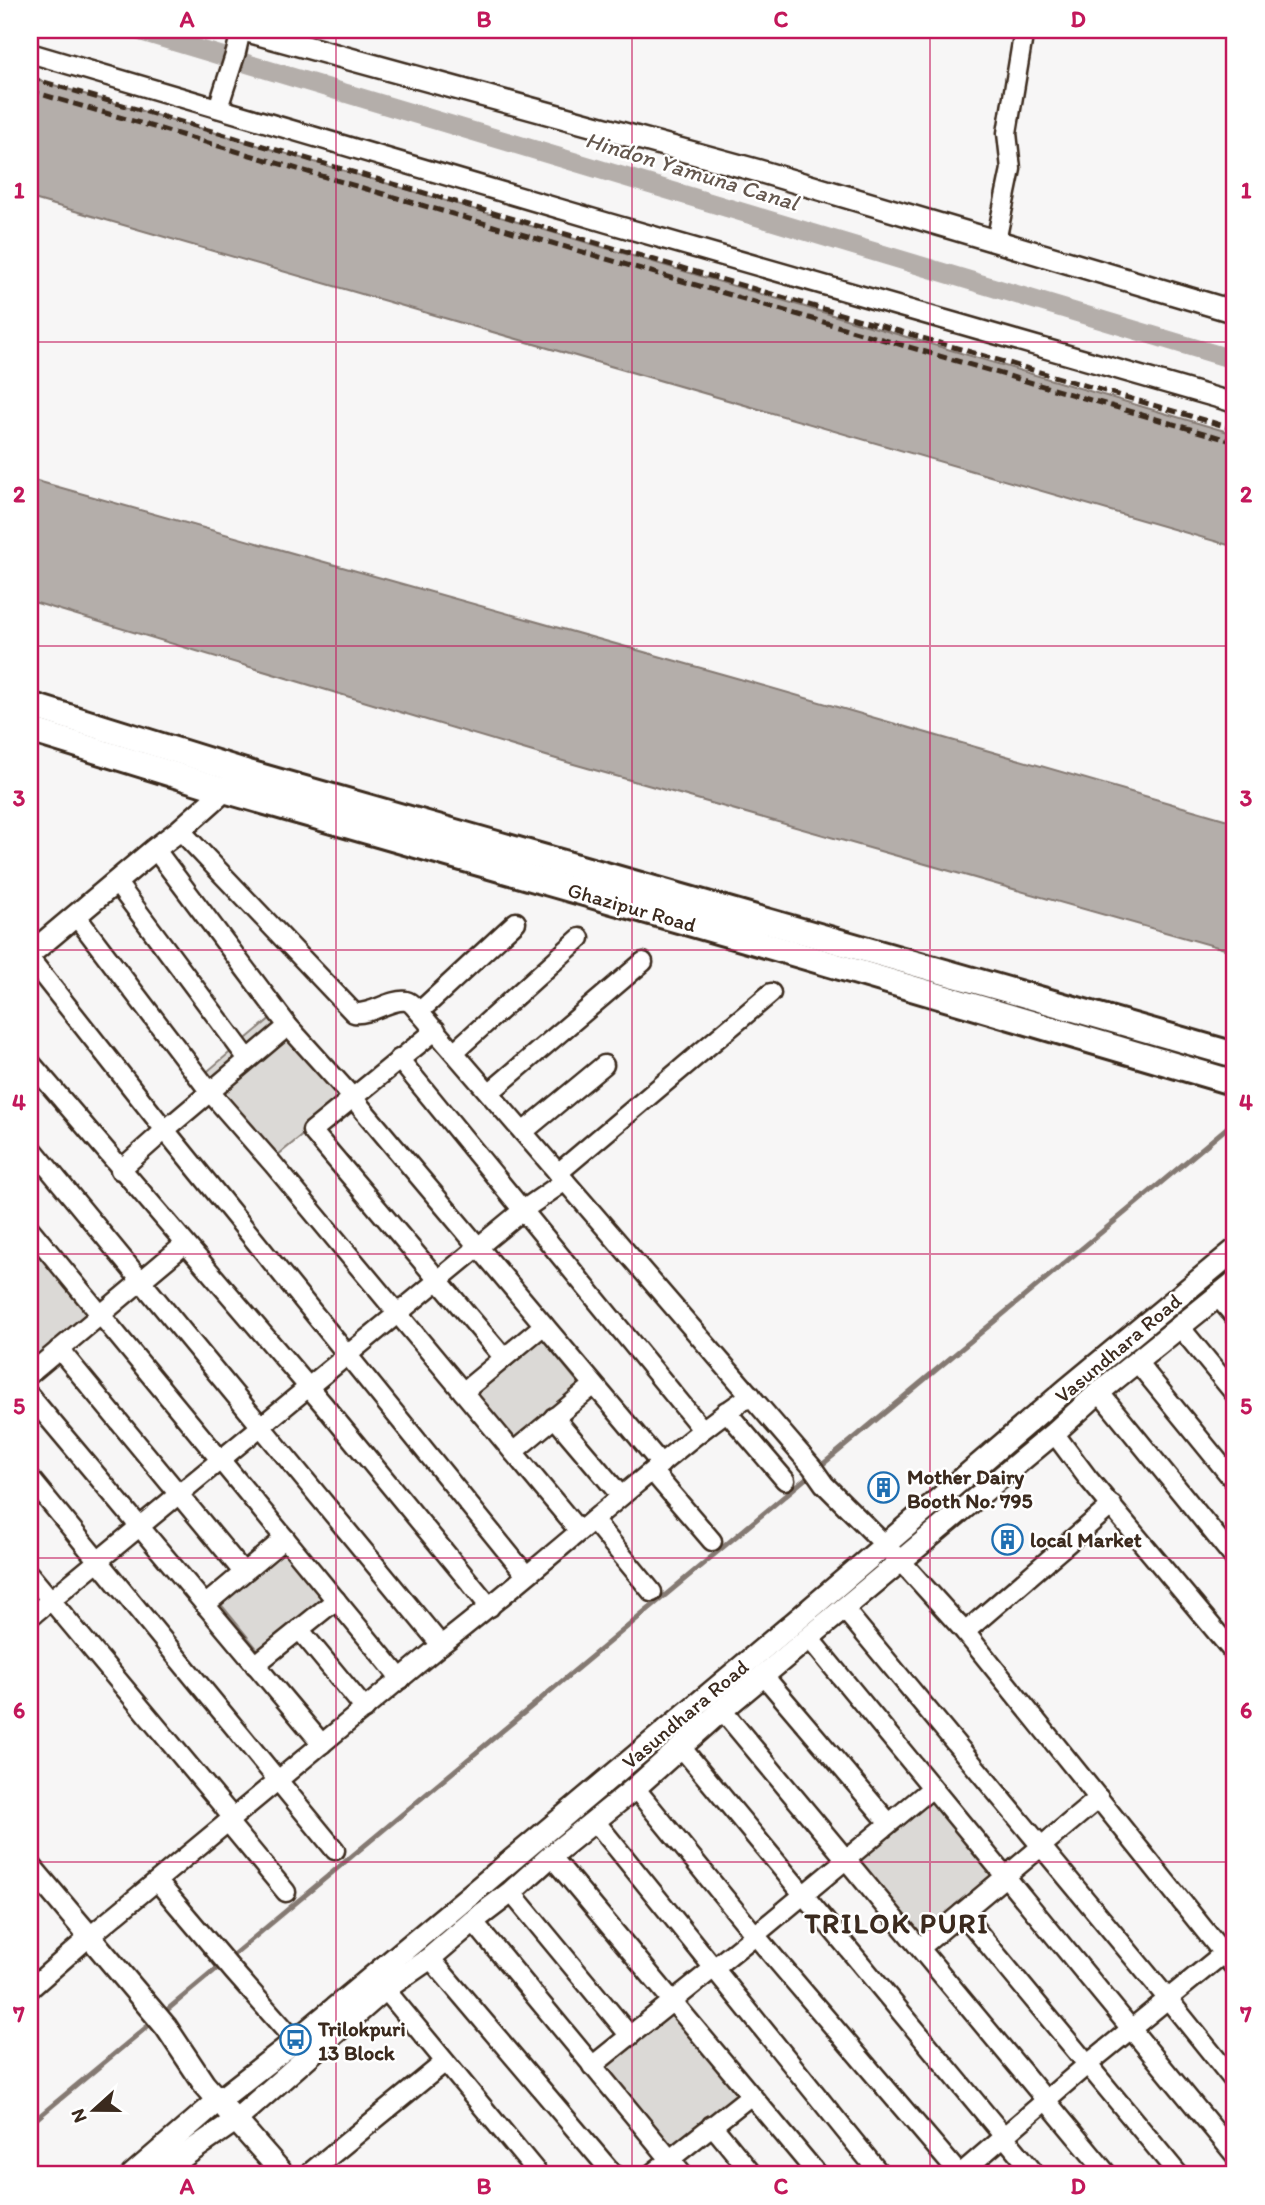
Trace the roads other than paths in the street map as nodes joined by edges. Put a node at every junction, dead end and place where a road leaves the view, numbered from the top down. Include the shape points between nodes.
1 (242, 30) edge
2 (1024, 30) edge
3 (30, 53) edge
4 (218, 108) junction
5 (996, 241) junction
6 (1235, 312) edge
7 (1235, 403) edge
8 (30, 705) edge
9 (30, 730) edge
10 (245, 772) junction
11 (223, 790) junction
12 (180, 830) junction
13 (155, 849) junction
14 (116, 882) junction
15 (76, 916) junction
16 (516, 922) dead end
17 (580, 938) dead end
18 (30, 957) edge
19 (643, 962) dead end
20 (771, 993) dead end
21 (419, 1012) junction
22 (288, 1026) junction
23 (436, 1030) junction
24 (454, 1052) junction
25 (1235, 1055) edge
26 (248, 1059) junction
27 (400, 1059) junction
28 (30, 1062) edge
29 (604, 1065) dead end
30 (1235, 1083) edge
31 (210, 1091) junction
32 (489, 1093) junction
33 (353, 1098) junction
34 (165, 1130) junction
35 (523, 1132) junction
36 (30, 1146) edge
37 (120, 1170) junction
38 (562, 1177) junction
39 (523, 1210) junction
40 (30, 1229) edge
41 (185, 1244) junction
42 (478, 1247) junction
43 (1235, 1250) edge
44 (438, 1279) junction
45 (141, 1281) junction
46 (1235, 1282) edge
47 (1218, 1297) junction
48 (397, 1313) junction
49 (101, 1315) junction
50 (1235, 1317) edge
51 (544, 1325) junction
52 (1180, 1327) junction
53 (59, 1349) junction
54 (348, 1354) junction
55 (504, 1358) junction
56 (1137, 1362) junction
57 (30, 1374) edge
58 (594, 1385) junction
59 (307, 1387) junction
60 (463, 1392) junction
61 (1099, 1392) junction
62 (1235, 1394) edge
63 (751, 1395) junction
64 (30, 1396) edge
65 (726, 1412) junction
66 (554, 1418) junction
67 (260, 1426) junction
68 (702, 1429) junction
69 (1054, 1433) junction
70 (513, 1452) junction
71 (220, 1460) junction
72 (656, 1467) junction
73 (30, 1478) edge
74 (785, 1480) dead end
75 (1235, 1482) edge
76 (178, 1494) junction
77 (621, 1496) junction
78 (1112, 1506) junction
79 (586, 1526) junction
80 (139, 1527) junction
81 (285, 1538) junction
82 (712, 1541) dead end
83 (885, 1545) junction
84 (1235, 1559) edge
85 (98, 1561) junction
86 (901, 1561) junction
87 (243, 1572) junction
88 (526, 1574) junction
89 (30, 1575) edge
90 (652, 1592) dead end
91 (51, 1600) junction
92 (336, 1600) junction
93 (205, 1605) junction
94 (490, 1607) junction
95 (844, 1609) junction
96 (30, 1617) edge
97 (299, 1629) junction
98 (965, 1632) junction
99 (809, 1637) junction
100 (441, 1645) junction
101 (1235, 1654) edge
102 (255, 1665) junction
103 (764, 1676) junction
104 (401, 1679) junction
105 (365, 1709) junction
106 (722, 1710) junction
107 (322, 1744) junction
108 (681, 1747) junction
109 (278, 1781) junction
110 (635, 1788) junction
111 (932, 1788) junction
112 (1099, 1798) junction
113 (230, 1820) junction
114 (595, 1821) junction
115 (889, 1823) junction
116 (1041, 1848) junction
117 (335, 1850) dead end
118 (551, 1856) junction
119 (846, 1858) junction
120 (30, 1866) edge
121 (1006, 1877) junction
122 (157, 1881) junction
123 (286, 1892) dead end
124 (511, 1892) junction
125 (804, 1893) junction
126 (962, 1913) junction
127 (472, 1921) junction
128 (755, 1935) junction
129 (89, 1937) junction
130 (920, 1948) junction
131 (1232, 1955) edge
132 (430, 1958) junction
133 (712, 1968) junction
134 (30, 1989) edge
135 (385, 1989) junction
136 (1168, 1999) junction
137 (671, 2002) junction
138 (1132, 2029) junction
139 (630, 2036) junction
140 (302, 2048) junction
141 (445, 2062) junction
142 (1088, 2064) junction
143 (592, 2066) junction
144 (1235, 2082) edge
145 (750, 2096) junction
146 (219, 2100) junction
147 (1046, 2100) junction
148 (236, 2120) junction
149 (712, 2126) junction
150 (1003, 2136) junction
151 (1235, 2155) edge
152 (670, 2160) junction
153 (170, 2172) edge
154 (132, 2175) edge
155 (284, 2175) edge
156 (307, 2175) edge
157 (539, 2175) edge
158 (614, 2175) edge
159 (650, 2175) edge
160 (683, 2175) edge
161 (753, 2175) edge
162 (818, 2175) edge
163 (881, 2175) edge
164 (960, 2175) edge
165 (1035, 2175) edge
166 (1108, 2175) edge
167 (1179, 2175) edge

1 - 4 street
1 - 5 street via 759,171
2 - 5 street via 1007,133 1011,169
3 - 4 street
4 - 7 street
5 - 6 street
8 - 10 main road, Ghazipur Road
9 - 11 main road, Ghazipur Road
10 - 11 street
10 - 25 main road, Ghazipur Road
11 - 12 street
11 - 30 main road, Ghazipur Road
12 - 13 street
12 - 21 street via 354,1013 402,1001 410,1002
13 - 14 street
13 - 22 street
14 - 15 street
14 - 26 street
15 - 18 street
15 - 31 street
16 - 21 street
17 - 24 street
18 - 34 street
19 - 32 street
20 - 38 street
21 - 23 street
22 - 26 street
22 - 33 street
23 - 24 street
23 - 27 street
24 - 32 street
26 - 31 street
27 - 33 street
27 - 39 street
28 - 37 street
29 - 35 street
31 - 34 street
31 - 48 street
32 - 35 street
33 - 42 street
33 - 44 street via 312,1131
34 - 37 street
34 - 54 street
35 - 38 street
36 - 45 street
37 - 41 street
38 - 39 street
38 - 63 street
39 - 42 street
39 - 68 street
40 - 49 street
41 - 45 street
41 - 59 street
42 - 44 street
42 - 51 street
43 - 83 street, Vasundhara Road
44 - 48 street
44 - 55 street
45 - 49 street
45 - 67 street
46 - 47 street, Vasundhara Road
47 - 50 street
47 - 52 street, Vasundhara Road
48 - 54 street
48 - 60 street
49 - 53 street
49 - 71 street
51 - 55 street
51 - 58 street
52 - 56 street, Vasundhara Road
52 - 62 street
53 - 57 street
53 - 76 street
54 - 59 street
54 - 88 street
55 - 60 street
56 - 61 street, Vasundhara Road
56 - 75 street
58 - 66 street
58 - 72 street
59 - 67 street
59 - 94 street
60 - 70 street
61 - 69 street, Vasundhara Road
61 - 84 street
63 - 65 street
63 - 83 street via 824,1484
64 - 80 street
65 - 68 street
65 - 74 street
66 - 70 street
66 - 77 street
67 - 71 street
67 - 100 street
68 - 72 street
69 - 78 street
69 - 86 street, Vasundhara Road
70 - 79 street
71 - 76 street
71 - 81 street
72 - 77 street
72 - 82 street
73 - 85 street
76 - 80 street
76 - 87 street
77 - 79 street
78 - 98 street
78 - 101 street
79 - 88 street
79 - 90 street
80 - 85 street
80 - 93 street
81 - 87 street
81 - 92 street
83 - 86 street
83 - 140 street, Vasundhara Road
85 - 91 street
85 - 109 street
86 - 95 street, Vasundhara Road
86 - 98 street
87 - 93 street
88 - 94 street
89 - 91 street
91 - 96 street
91 - 113 street
92 - 97 street
92 - 104 street
93 - 102 street
94 - 100 street
95 - 99 street, Vasundhara Road
95 - 116 street
97 - 102 street
97 - 105 street
98 - 112 street
99 - 103 street, Vasundhara Road
99 - 111 street
100 - 104 street
102 - 107 street
103 - 106 street, Vasundhara Road
103 - 115 street
104 - 105 street
105 - 107 street
106 - 108 street, Vasundhara Road
106 - 119 street
107 - 109 street
108 - 110 street, Vasundhara Road
108 - 125 street
109 - 113 street
109 - 117 street
110 - 114 street, Vasundhara Road
110 - 128 street
111 - 115 street
111 - 121 street
112 - 116 street
112 - 131 street
113 - 122 street
113 - 123 street
114 - 118 street, Vasundhara Road
114 - 133 street
115 - 119 street
116 - 121 street
116 - 136 street
118 - 124 street, Vasundhara Road
118 - 137 street
119 - 125 street
119 - 130 street
120 - 129 street
121 - 126 street
121 - 138 street
122 - 129 street
122 - 140 street
124 - 127 street, Vasundhara Road
124 - 139 street
125 - 128 street
125 - 150 street
126 - 130 street
126 - 142 street
127 - 132 street, Vasundhara Road
127 - 143 street
128 - 133 street
128 - 164 street
129 - 134 street
129 - 146 street via 166,2027
130 - 147 street
131 - 136 street
132 - 135 street, Vasundhara Road
132 - 158 street
133 - 137 street
133 - 163 street
135 - 140 street, Vasundhara Road
135 - 141 street
136 - 138 street
136 - 144 street
137 - 139 street
137 - 145 street
138 - 142 street
138 - 151 street
139 - 143 street
140 - 146 street, Vasundhara Road
140 - 148 street, Vasundhara Road
141 - 156 street
141 - 157 street
142 - 147 street
142 - 167 street
143 - 152 street
145 - 149 street
145 - 162 street
146 - 148 street
146 - 154 street, Vasundhara Road
147 - 150 street
147 - 166 street
148 - 153 street, Vasundhara Road
148 - 155 street
149 - 152 street
149 - 161 street
150 - 164 street
150 - 165 street
152 - 159 street
152 - 160 street

